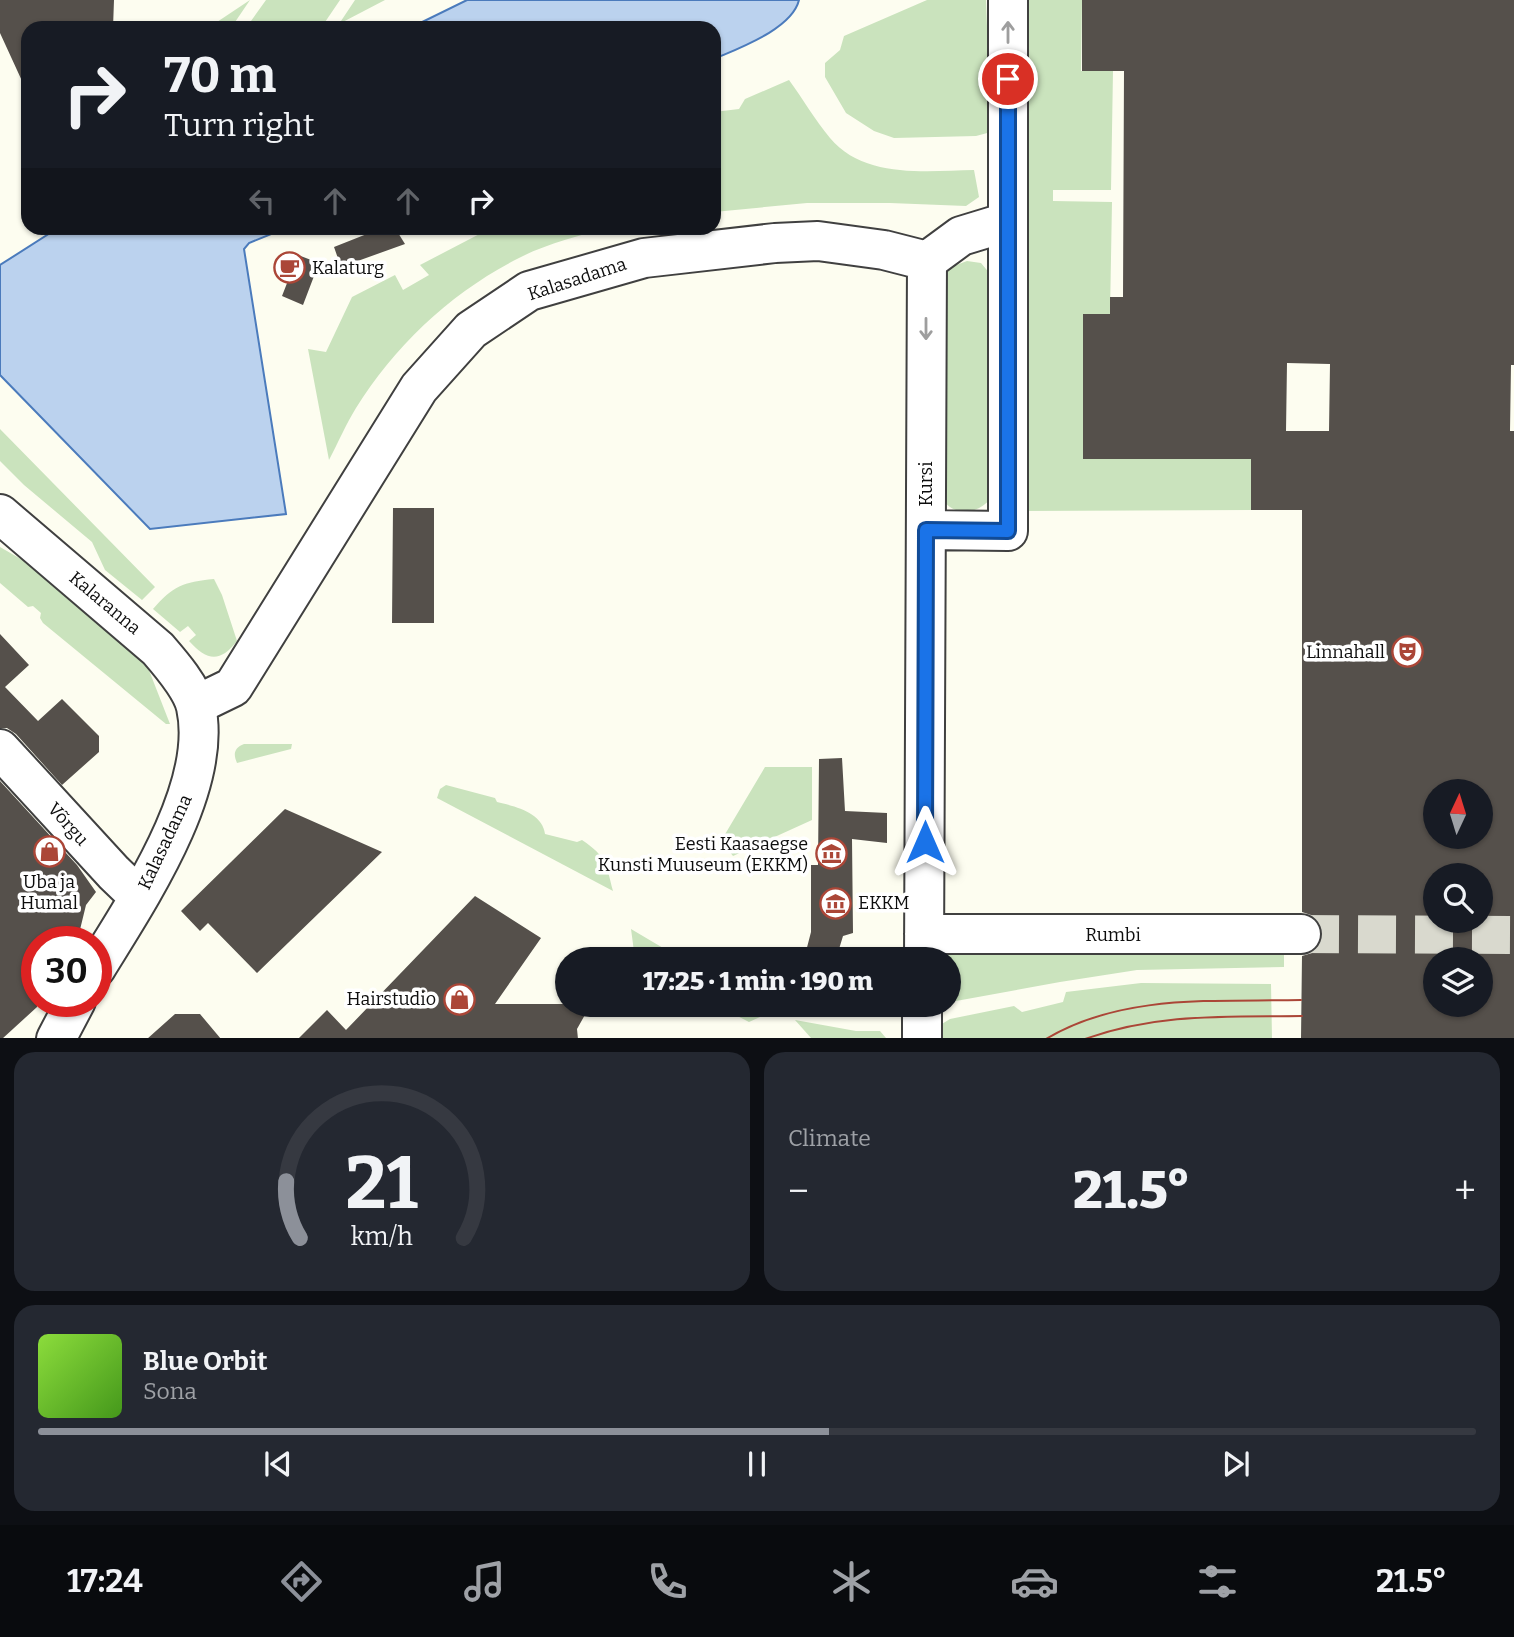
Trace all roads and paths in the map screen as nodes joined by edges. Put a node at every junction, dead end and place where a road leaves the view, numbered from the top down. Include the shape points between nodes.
1 (1008, 0) edge
2 (1007, 222) junction
3 (927, 261) junction
4 (0, 514) edge
5 (926, 530) junction
6 (196, 705) junction
7 (0, 748) edge
8 (139, 897) junction
9 (1301, 934) tunnel mouth
10 (112, 942) edge
11 (924, 946) edge
12 (67, 1017) edge
13 (922, 1017) edge
14 (56, 1038) edge
15 (922, 1038) edge

2 -> 1 street
2 - 3 street via 961,236
2 - 5 street via 1008,531
3 -> 5 street, Kursi
3 - 6 street, Kalasadama via 818,241 775,243 644,257 529,290 471,330 419,388 233,687
4 - 6 street, Kalaranna via 158,649
5 - 11 street, Kursi
6 - 8 street, Kalasadama via 196,768 186,804
7 - 8 street, Võrgu
8 - 10 street, Kalasadama
9 - 11 street, Rumbi
12 - 14 street
13 - 15 street

